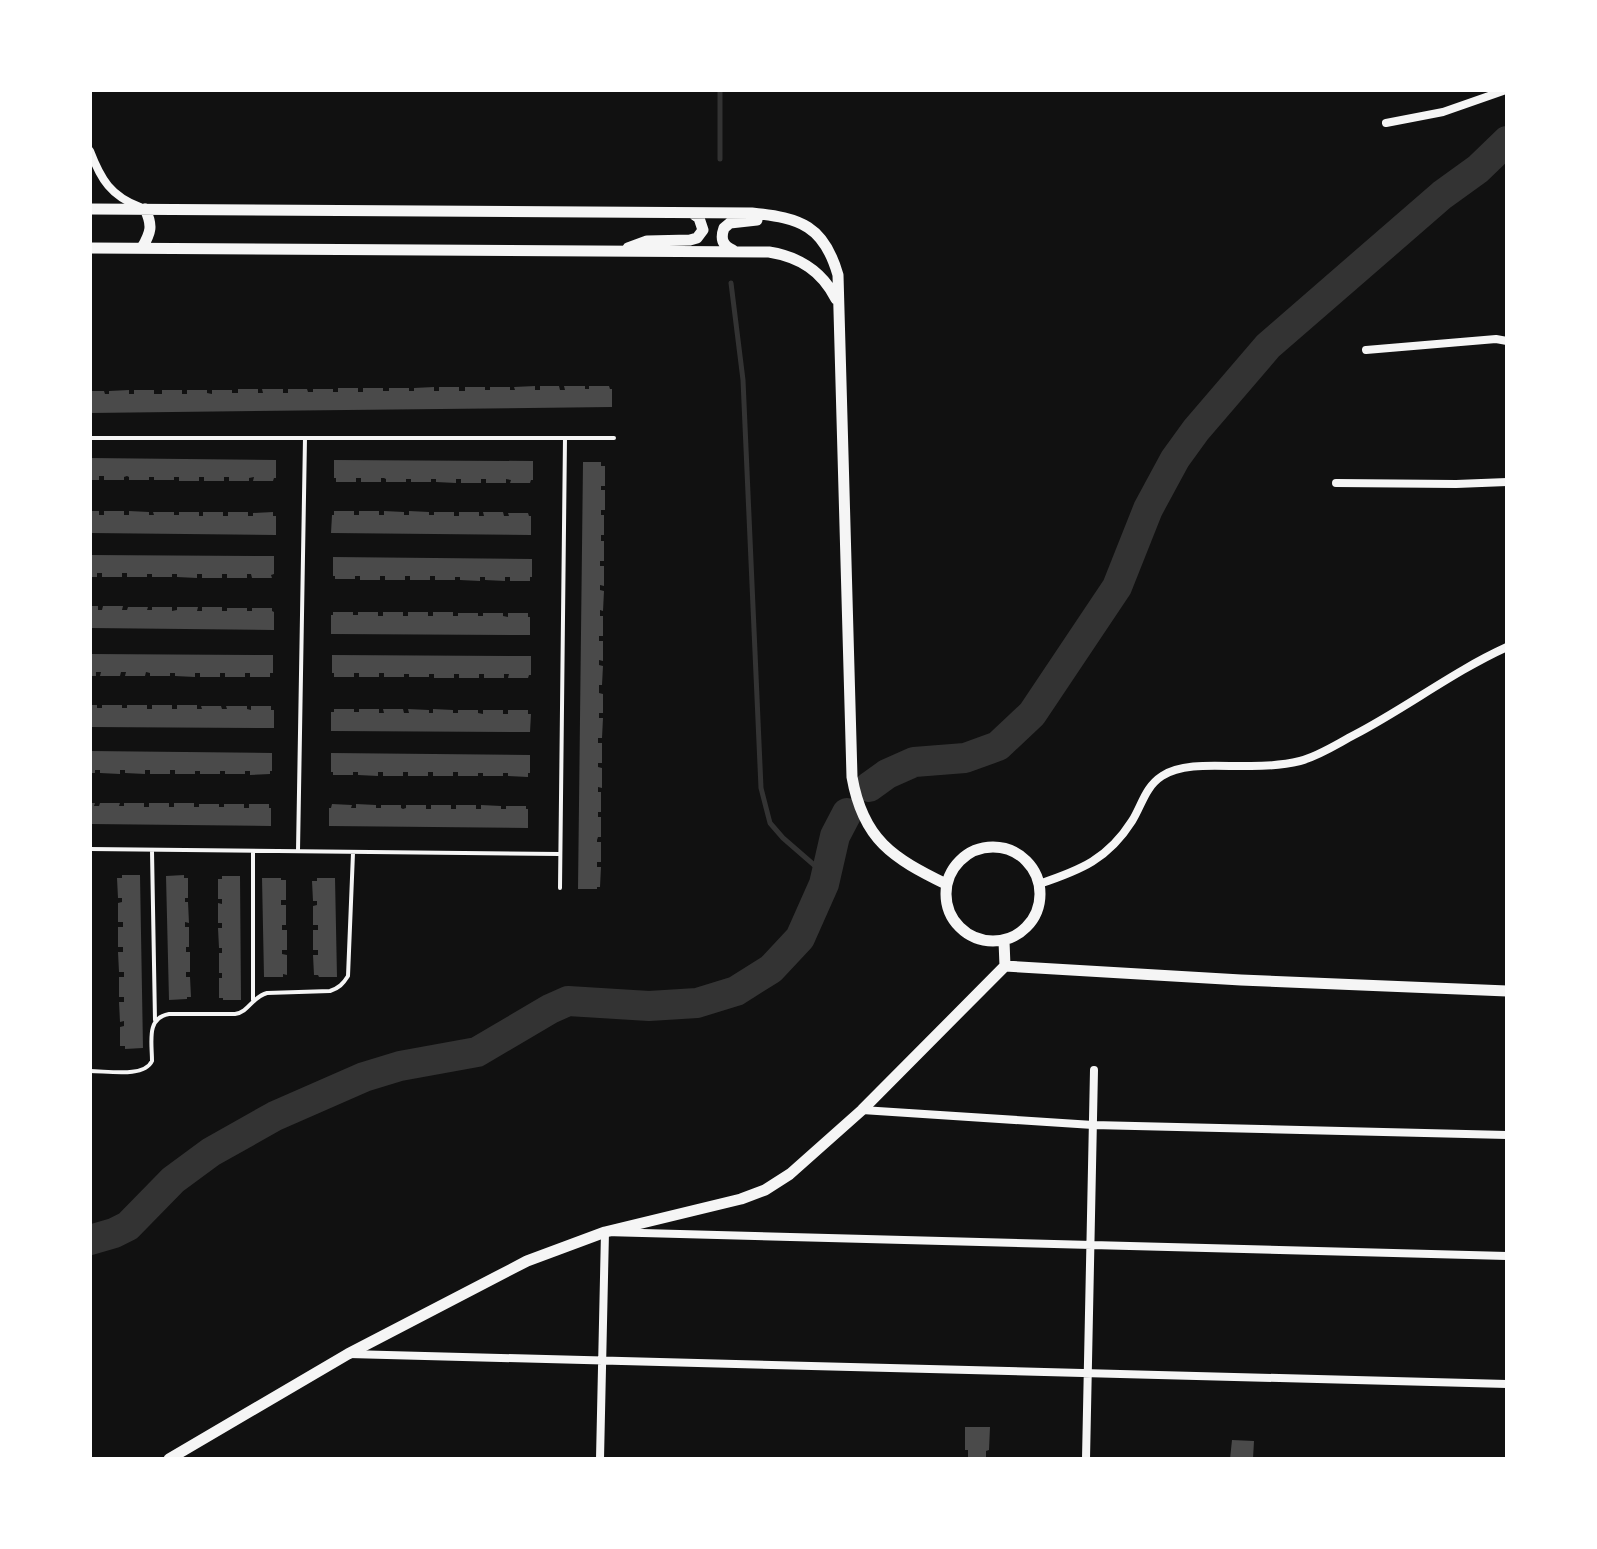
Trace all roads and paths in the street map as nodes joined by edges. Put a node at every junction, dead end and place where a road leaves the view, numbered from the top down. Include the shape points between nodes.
1 (1506, 90) edge
2 (1386, 123) dead end
3 (90, 151) edge
4 (90, 209) edge
5 (145, 209) junction
6 (692, 213) junction
7 (789, 219) junction
8 (90, 248) edge
9 (142, 248) junction
10 (620, 251) junction
11 (738, 252) junction
12 (840, 307) junction
13 (1507, 341) edge
14 (1366, 350) dead end
15 (90, 438) edge
16 (305, 438) junction
17 (565, 438) junction
18 (614, 438) dead end
19 (1507, 482) edge
20 (1336, 483) dead end
21 (1507, 647) edge
22 (90, 849) edge
23 (152, 850) junction
24 (253, 850) junction
25 (298, 851) junction
26 (353, 852) junction
27 (560, 854) junction
28 (946, 884) junction
29 (1039, 884) junction
30 (560, 888) dead end
31 (1004, 941) junction
32 (1005, 966) junction
33 (1507, 991) edge
34 (253, 1000) junction
35 (155, 1020) junction
36 (1094, 1070) dead end
37 (90, 1071) edge
38 (862, 1110) junction
39 (1093, 1125) junction
40 (1507, 1135) edge
41 (605, 1232) junction
42 (1091, 1245) junction
43 (1507, 1256) edge
44 (348, 1354) junction
45 (602, 1361) junction
46 (1088, 1374) junction
47 (1507, 1384) edge
48 (169, 1459) edge
49 (600, 1459) edge
50 (1086, 1459) edge

1 - 2 street via 1443,112
3 - 5 street via 111,190
4 - 5 street
5 - 6 street
5 - 9 street via 151,228
6 - 7 street
6 - 10 street via 702,224 697,238 647,241
7 - 11 street via 730,223 722,240
7 - 12 street via 826,243 838,275
8 - 9 street
9 - 10 street
10 - 11 street
11 - 12 street via 769,252 804,263 829,284
12 - 28 street via 854,792 865,821 884,845
13 - 14 street
15 - 16 lane
16 - 17 lane
16 - 25 lane
17 - 18 lane
17 - 27 lane
19 - 20 street
21 - 29 street via 1303,760 1181,768 1163,775 1142,798 1119,840 1076,872
22 - 23 lane
23 - 24 lane
23 - 35 lane
24 - 25 lane
24 - 34 lane
25 - 26 lane
26 - 27 lane
26 - 34 lane via 344,984 330,991 267,993
27 - 30 lane
28 - 29 street via 954,866 969,853 998,847 1031,866
28 - 31 street via 946,903 959,928 976,939
29 - 31 street via 1034,919
31 - 32 street
32 - 33 street
32 - 38 street
34 - 35 lane via 241,1013 169,1014
35 - 37 lane via 152,1061 146,1069
36 - 39 street
38 - 39 street
38 - 41 street via 765,1190
39 - 40 street
39 - 42 street
41 - 42 street
41 - 44 street via 527,1261
41 - 45 street
42 - 43 street
42 - 46 street
44 - 45 street
44 - 48 street
45 - 46 street
45 - 49 street
46 - 47 street
46 - 50 street

